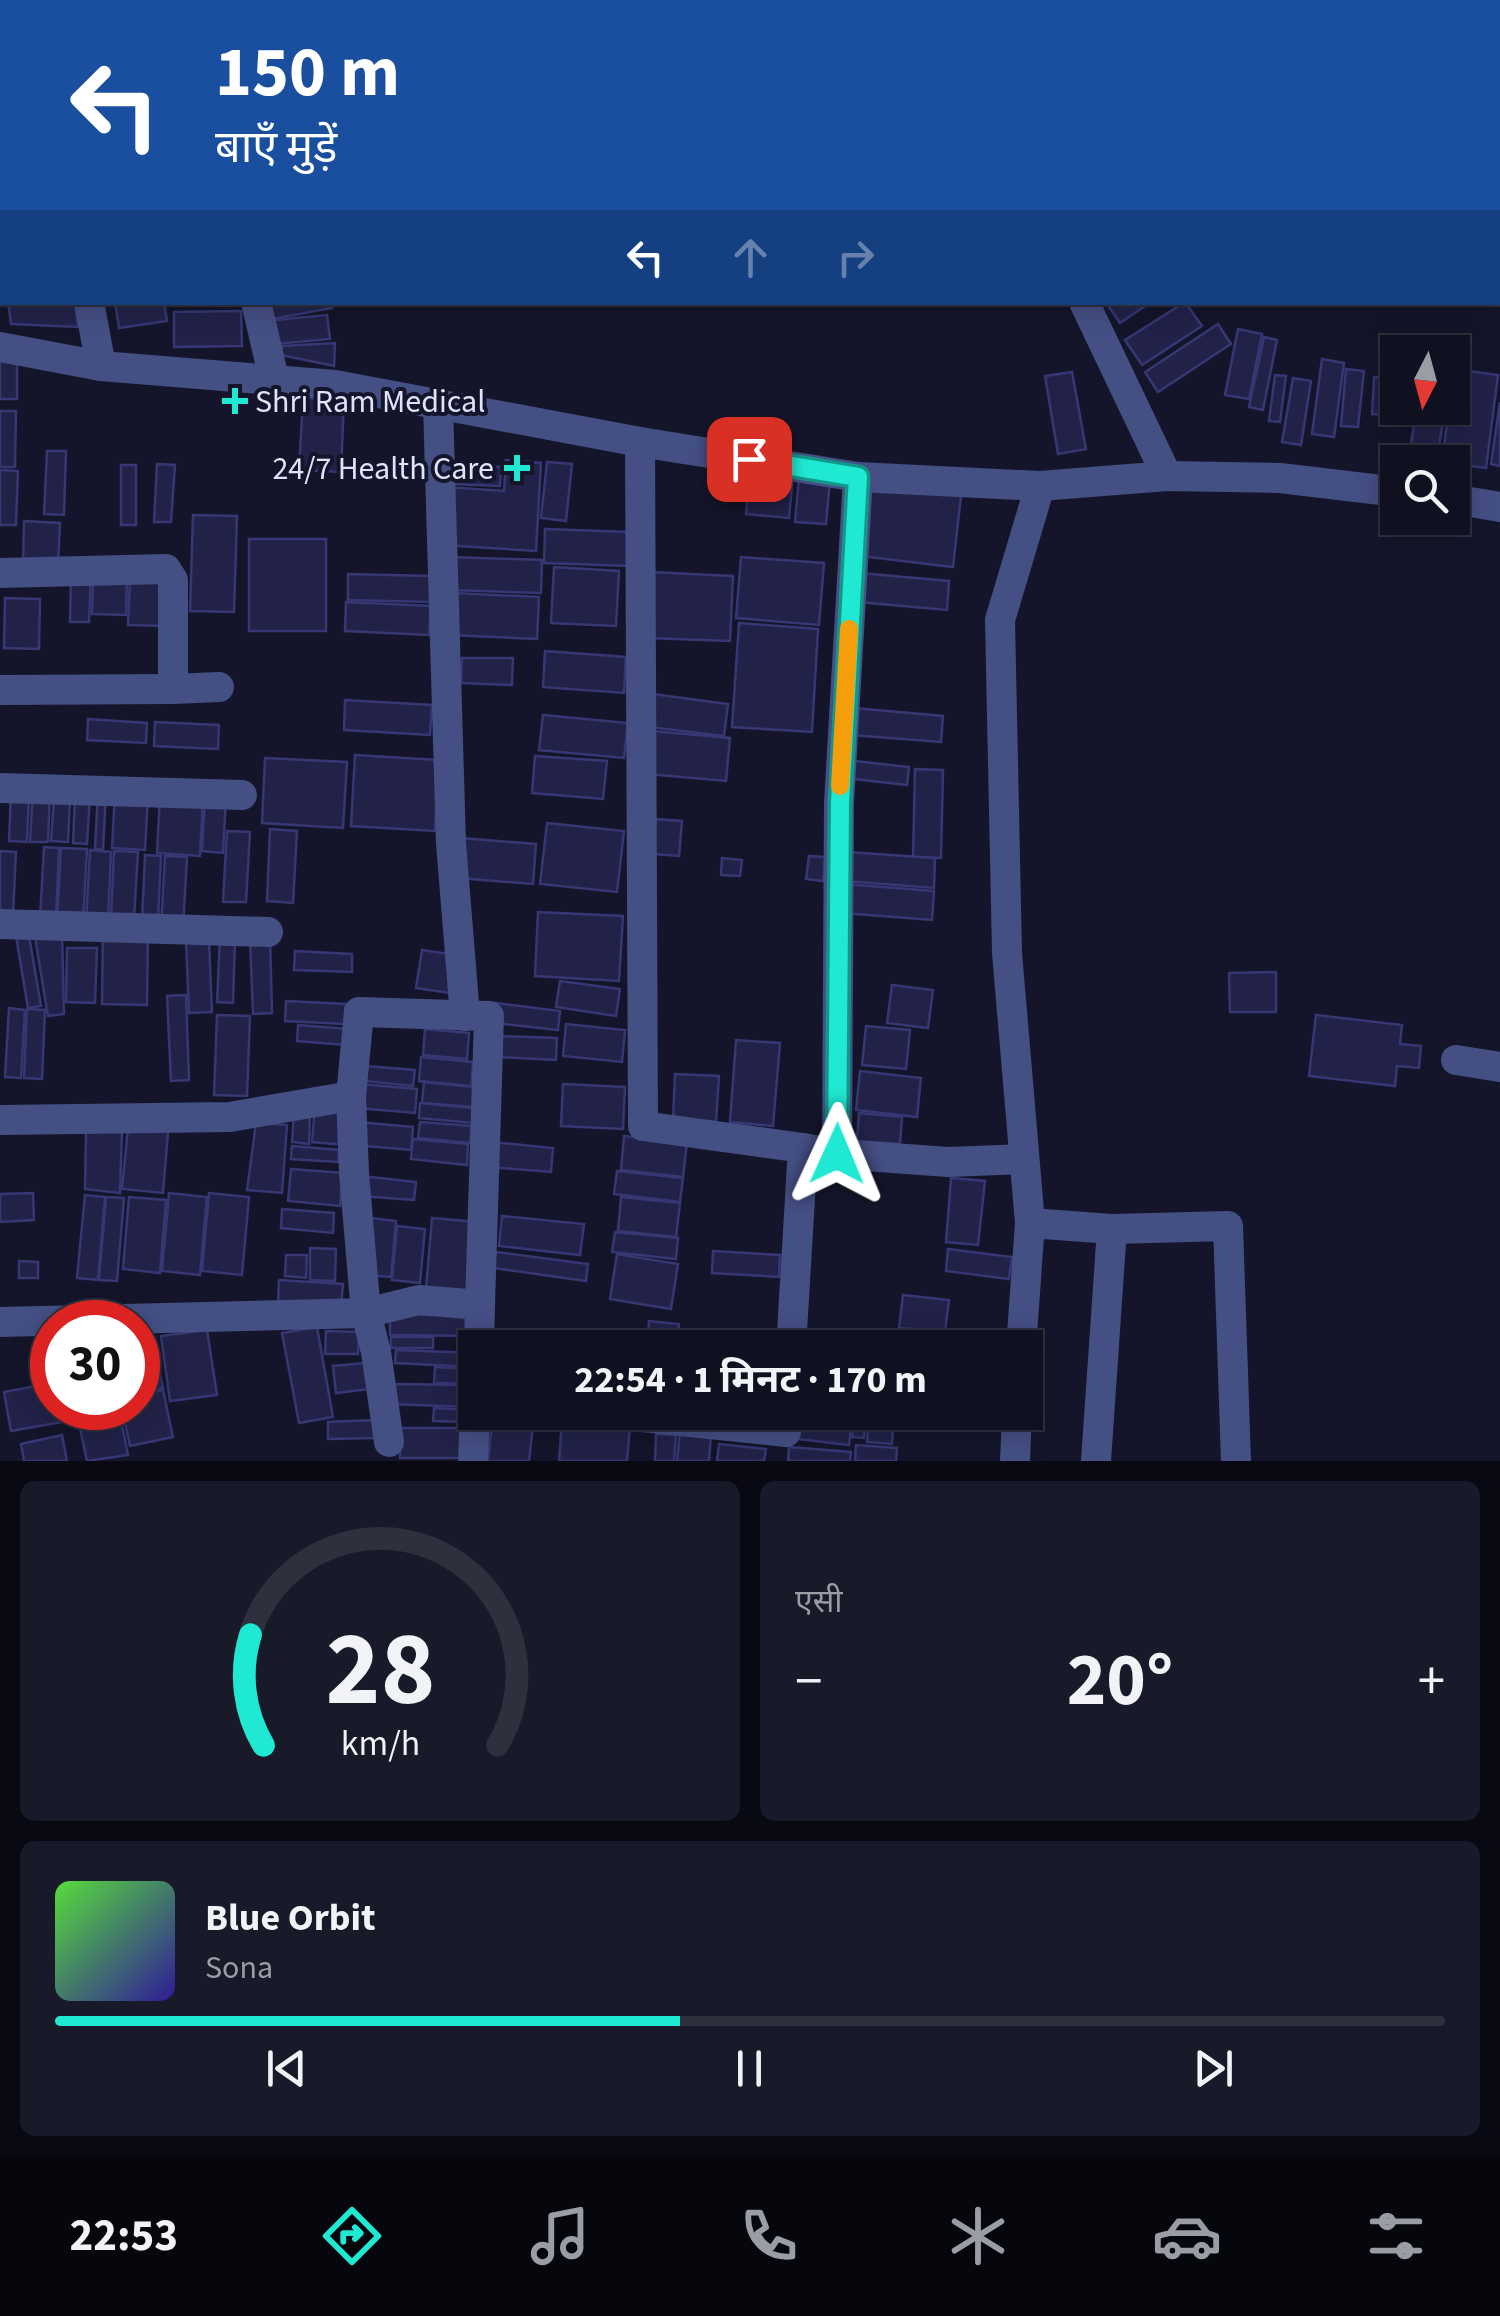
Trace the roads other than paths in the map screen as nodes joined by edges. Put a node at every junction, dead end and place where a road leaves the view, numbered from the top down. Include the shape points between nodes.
1 (90, 305) edge
2 (257, 305) edge
3 (1085, 305) edge
4 (0, 346) edge
5 (101, 366) junction
6 (274, 379) junction
7 (438, 405) junction
8 (640, 442) junction
9 (1167, 476) junction
10 (858, 477) junction
11 (1040, 486) junction
12 (1380, 490) edge
13 (1470, 502) edge
14 (1500, 508) edge
15 (0, 573) edge
16 (219, 686) dead end
17 (173, 689) junction
18 (0, 690) edge
19 (0, 788) edge
20 (242, 795) dead end
21 (0, 924) edge
22 (268, 932) dead end
23 (465, 1016) junction
24 (1456, 1060) dead end
25 (1500, 1067) edge
26 (351, 1096) junction
27 (0, 1120) edge
28 (803, 1148) junction
29 (837, 1154) junction
30 (1024, 1159) junction
31 (1030, 1223) junction
32 (1112, 1230) junction
33 (480, 1305) junction
34 (366, 1313) junction
35 (0, 1322) edge
36 (480, 1330) edge
37 (792, 1330) edge
38 (1022, 1330) edge
39 (474, 1430) edge
40 (743, 1430) edge
41 (1016, 1430) edge
42 (785, 1435) edge
43 (389, 1442) dead end
44 (473, 1461) edge
45 (1015, 1461) edge
46 (1096, 1461) edge
47 (1236, 1461) edge

1 - 5 street
2 - 6 street
3 - 9 street
4 - 5 street
5 - 6 street
6 - 7 street
7 - 8 street
7 - 23 street via 449,792
8 - 10 street
8 - 28 street via 643,1126
9 - 11 street
9 - 12 street via 1280,478
10 - 11 street
10 - 29 street via 840,803
11 - 30 street via 1000,620 1007,953
13 - 14 street
15 - 17 street via 166,570 173,580
16 - 17 street
17 - 18 street
19 - 20 street
21 - 22 street
23 - 26 street via 360,1012
23 - 33 street via 489,1016
24 - 25 street
26 - 27 street via 230,1117
26 - 34 street
28 - 29 street
28 - 37 street
29 - 30 street via 948,1162
30 - 31 street
31 - 32 street
31 - 38 street
32 - 46 street
32 - 47 street via 1228,1226
33 - 34 street via 419,1300
33 - 36 street
34 - 35 street
34 - 43 street
39 - 44 street
40 - 42 street
41 - 45 street

